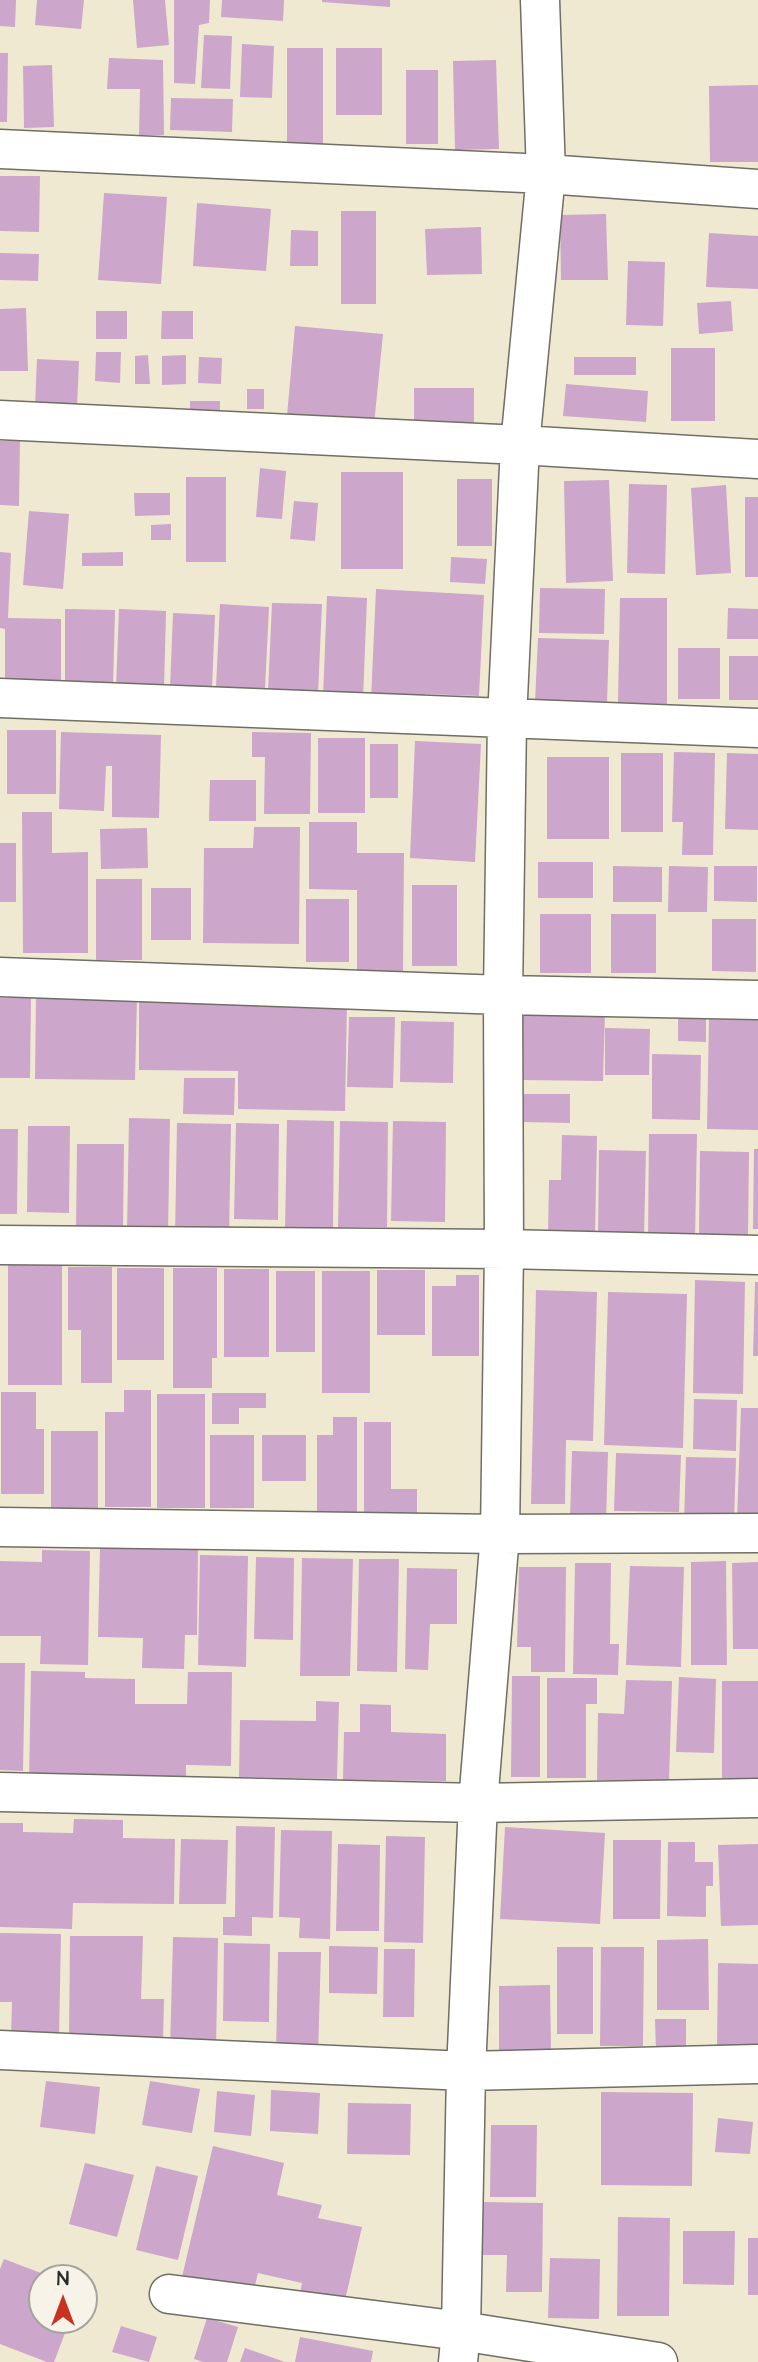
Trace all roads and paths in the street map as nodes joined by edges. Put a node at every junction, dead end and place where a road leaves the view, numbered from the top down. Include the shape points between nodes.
1 (540, 0) edge
2 (0, 149) edge
3 (546, 174) junction
4 (758, 188) edge
5 (0, 420) edge
6 (520, 445) junction
7 (758, 459) edge
8 (0, 698) edge
9 (507, 719) junction
10 (758, 727) edge
11 (0, 977) edge
12 (503, 995) junction
13 (758, 1000) edge
14 (0, 1245) edge
15 (504, 1249) junction
16 (758, 1255) edge
17 (0, 1527) edge
18 (758, 1533) edge
19 (500, 1534) junction
20 (0, 1793) edge
21 (758, 1798) edge
22 (478, 1803) junction
23 (0, 2050) edge
24 (758, 2064) edge
25 (466, 2071) junction
26 (169, 2294) dead end
27 (459, 2346) edge
28 (658, 2362) edge

1 - 3 street
2 - 3 street
3 - 4 street
3 - 6 street
5 - 6 street
6 - 7 street
6 - 9 street
8 - 9 street
9 - 10 street
9 - 12 street
11 - 12 street
12 - 13 street
12 - 15 street
14 - 15 street
15 - 16 street
15 - 19 street
17 - 19 street
18 - 19 street
19 - 22 street
20 - 22 street
21 - 22 street
22 - 25 street
23 - 25 street
24 - 25 street
25 - 27 street
26 - 27 street
27 - 28 street

